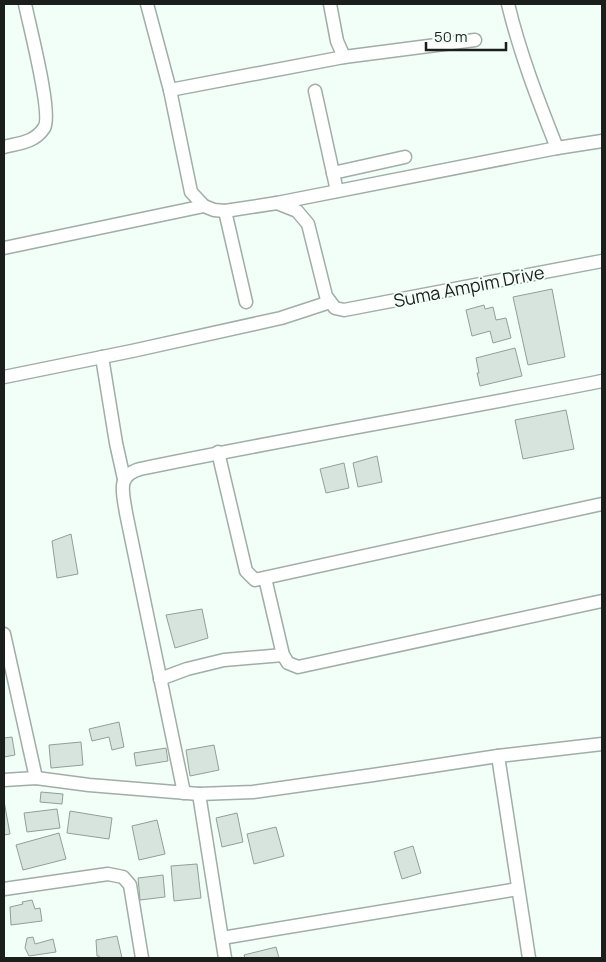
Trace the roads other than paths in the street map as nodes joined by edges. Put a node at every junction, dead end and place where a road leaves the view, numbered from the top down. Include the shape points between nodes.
1 (25, 4) edge
2 (147, 4) edge
3 (330, 4) edge
4 (508, 4) edge
5 (475, 40) dead end
6 (344, 57) junction
7 (170, 90) junction
8 (316, 91) dead end
9 (602, 141) edge
10 (4, 147) edge
11 (557, 148) junction
12 (405, 157) dead end
13 (333, 173) junction
14 (337, 191) junction
15 (277, 203) junction
16 (204, 206) junction
17 (225, 211) junction
18 (4, 248) edge
19 (602, 260) edge
20 (246, 302) dead end
21 (332, 305) junction
22 (102, 358) junction
23 (4, 376) edge
24 (602, 381) edge
25 (218, 452) junction
26 (124, 479) junction
27 (602, 504) edge
28 (265, 578) junction
29 (602, 601) edge
30 (4, 634) edge
31 (283, 655) junction
32 (160, 679) junction
33 (602, 744) edge
34 (498, 756) junction
35 (36, 778) junction
36 (4, 780) edge
37 (184, 793) junction
38 (199, 794) junction
39 (4, 889) edge
40 (518, 889) junction
41 (222, 938) junction
42 (142, 958) edge
43 (225, 958) edge
44 (529, 958) edge

1 - 10 street via 46,107 45,127 33,140
2 - 7 street
3 - 6 street via 337,41
4 - 11 street via 515,35
5 - 6 street
6 - 7 street
7 - 16 street via 191,192
8 - 13 street
9 - 11 street
11 - 14 street
12 - 13 street
13 - 14 street
14 - 15 street
15 - 17 street
15 - 21 street via 297,211 308,224 326,296
16 - 17 street
16 - 18 street
17 - 20 street
19 - 21 street, Suma Ampim Drive via 344,310
21 - 22 street, Suma Ampim Drive
22 - 23 street, Suma Ampim Drive
22 - 26 street
24 - 25 street
25 - 26 street via 140,469
25 - 28 street via 246,571 255,580
26 - 32 street via 126,513
27 - 28 street
28 - 31 street
29 - 31 street via 298,667 288,663
30 - 35 street
31 - 32 street via 224,660
32 - 37 street
33 - 34 street
34 - 38 street via 253,792
34 - 40 street
35 - 36 street
35 - 37 street
37 - 38 street
38 - 41 street
39 - 42 street via 108,874 123,877 130,884
40 - 41 street
40 - 44 street
41 - 43 street

